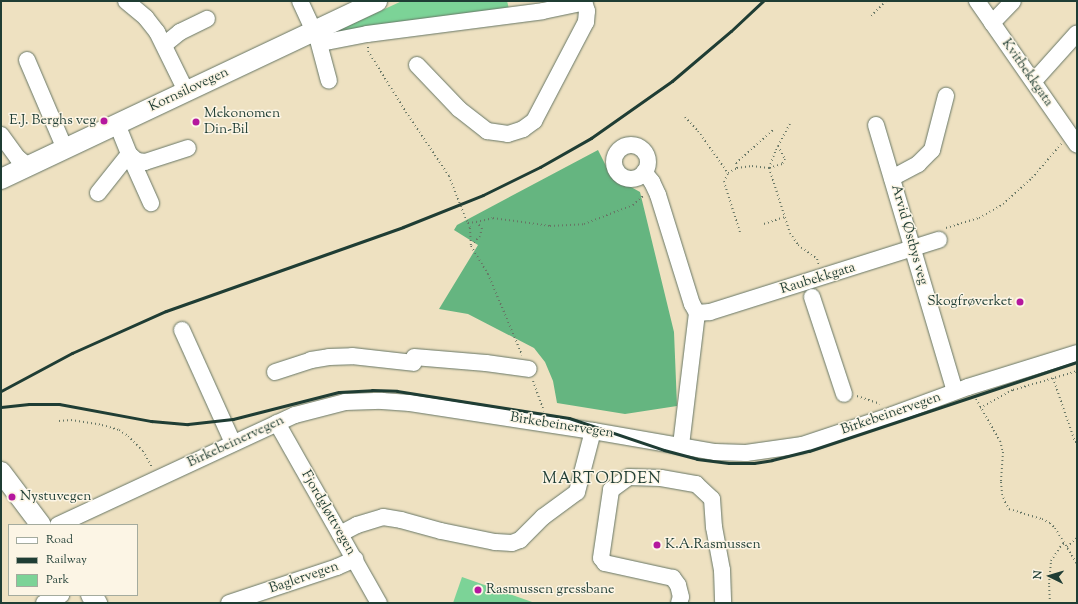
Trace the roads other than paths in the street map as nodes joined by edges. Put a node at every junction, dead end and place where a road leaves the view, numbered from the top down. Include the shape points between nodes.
1 (126, 1) edge
2 (300, 1) edge
3 (377, 1) edge
4 (584, 1) edge
5 (978, 1) edge
6 (1013, 1) edge
7 (207, 19) dead end
8 (992, 22) junction
9 (1077, 33) edge
10 (315, 36) junction
11 (164, 45) junction
12 (27, 60) dead end
13 (417, 65) dead end
14 (329, 81) dead end
15 (1034, 81) junction
16 (186, 91) junction
17 (946, 96) dead end
18 (117, 124) junction
19 (876, 125) dead end
20 (1, 135) edge
21 (1077, 144) edge
22 (188, 148) dead end
23 (64, 149) junction
24 (129, 154) junction
25 (28, 166) junction
26 (644, 172) dead end
27 (892, 178) junction
28 (1, 179) edge
29 (98, 193) dead end
30 (151, 203) dead end
31 (939, 240) dead end
32 (913, 249) junction
33 (812, 297) dead end
34 (697, 313) junction
35 (182, 330) dead end
36 (1077, 353) edge
37 (529, 369) road end
38 (275, 372) dead end
39 (955, 391) junction
40 (844, 394) road end
41 (277, 423) junction
42 (593, 431) junction
43 (233, 443) junction
44 (681, 445) junction
45 (1, 472) edge
46 (40, 524) edge
47 (60, 524) edge
48 (340, 534) junction
49 (355, 559) junction
50 (59, 596) edge
51 (44, 603) edge
52 (229, 603) edge
53 (380, 603) edge
54 (679, 603) edge
55 (723, 603) edge

1 - 11 street via 146,18
2 - 10 street
3 - 10 main road, Kornsilovegen
4 - 10 street via 543,11 367,34 326,42
4 - 13 street via 587,11 586,22 534,121 523,129 508,134 487,131 459,109
5 - 8 street, Kvitbekkgata
6 - 8 street
7 - 11 street via 180,32
8 - 15 street, Kvitbekkgata
9 - 15 street
10 - 14 street
10 - 16 main road, Kornsilovegen
11 - 16 street
12 - 23 street
15 - 21 street, Kvitbekkgata
16 - 18 main road, Kornsilovegen
17 - 27 street via 932,150 918,164
18 - 23 main road, Kornsilovegen
18 - 24 street
19 - 27 street, Arvid Østbys veg
20 - 25 street via 18,158
22 - 24 street via 145,162 137,161
23 - 25 main road, Kornsilovegen
24 - 29 street
24 - 30 street
25 - 28 main road, Kornsilovegen
26 - 34 street via 655,188
27 - 32 street, Arvid Østbys veg
31 - 32 street, Raubekkgata
32 - 34 street, Raubekkgata via 710,312
32 - 39 street, Arvid Østbys veg
33 - 40 street
34 - 44 street
35 - 43 street
36 - 39 street, Birkebeinervegen
37 - 38 street via 486,363 352,356 328,357
39 - 44 street, Birkebeinervegen via 802,445 733,453
41 - 42 street, Birkebeinervegen via 328,405 382,401
41 - 43 street, Birkebeinervegen
41 - 48 street, Fjordgløttvegen
42 - 44 street, Birkebeinervegen
42 - 48 street via 577,492 543,517 520,540 512,543 495,542 383,517 370,519
43 - 47 street, Birkebeinervegen
45 - 46 main road
48 - 49 street, Fjordgløttvegen
49 - 52 street, Baglervegen
49 - 53 street, Fjordgløttvegen
50 - 51 street
54 - 55 street via 681,597 673,578 605,563 601,558 611,490 628,477 661,478 696,484 712,499 722,570

